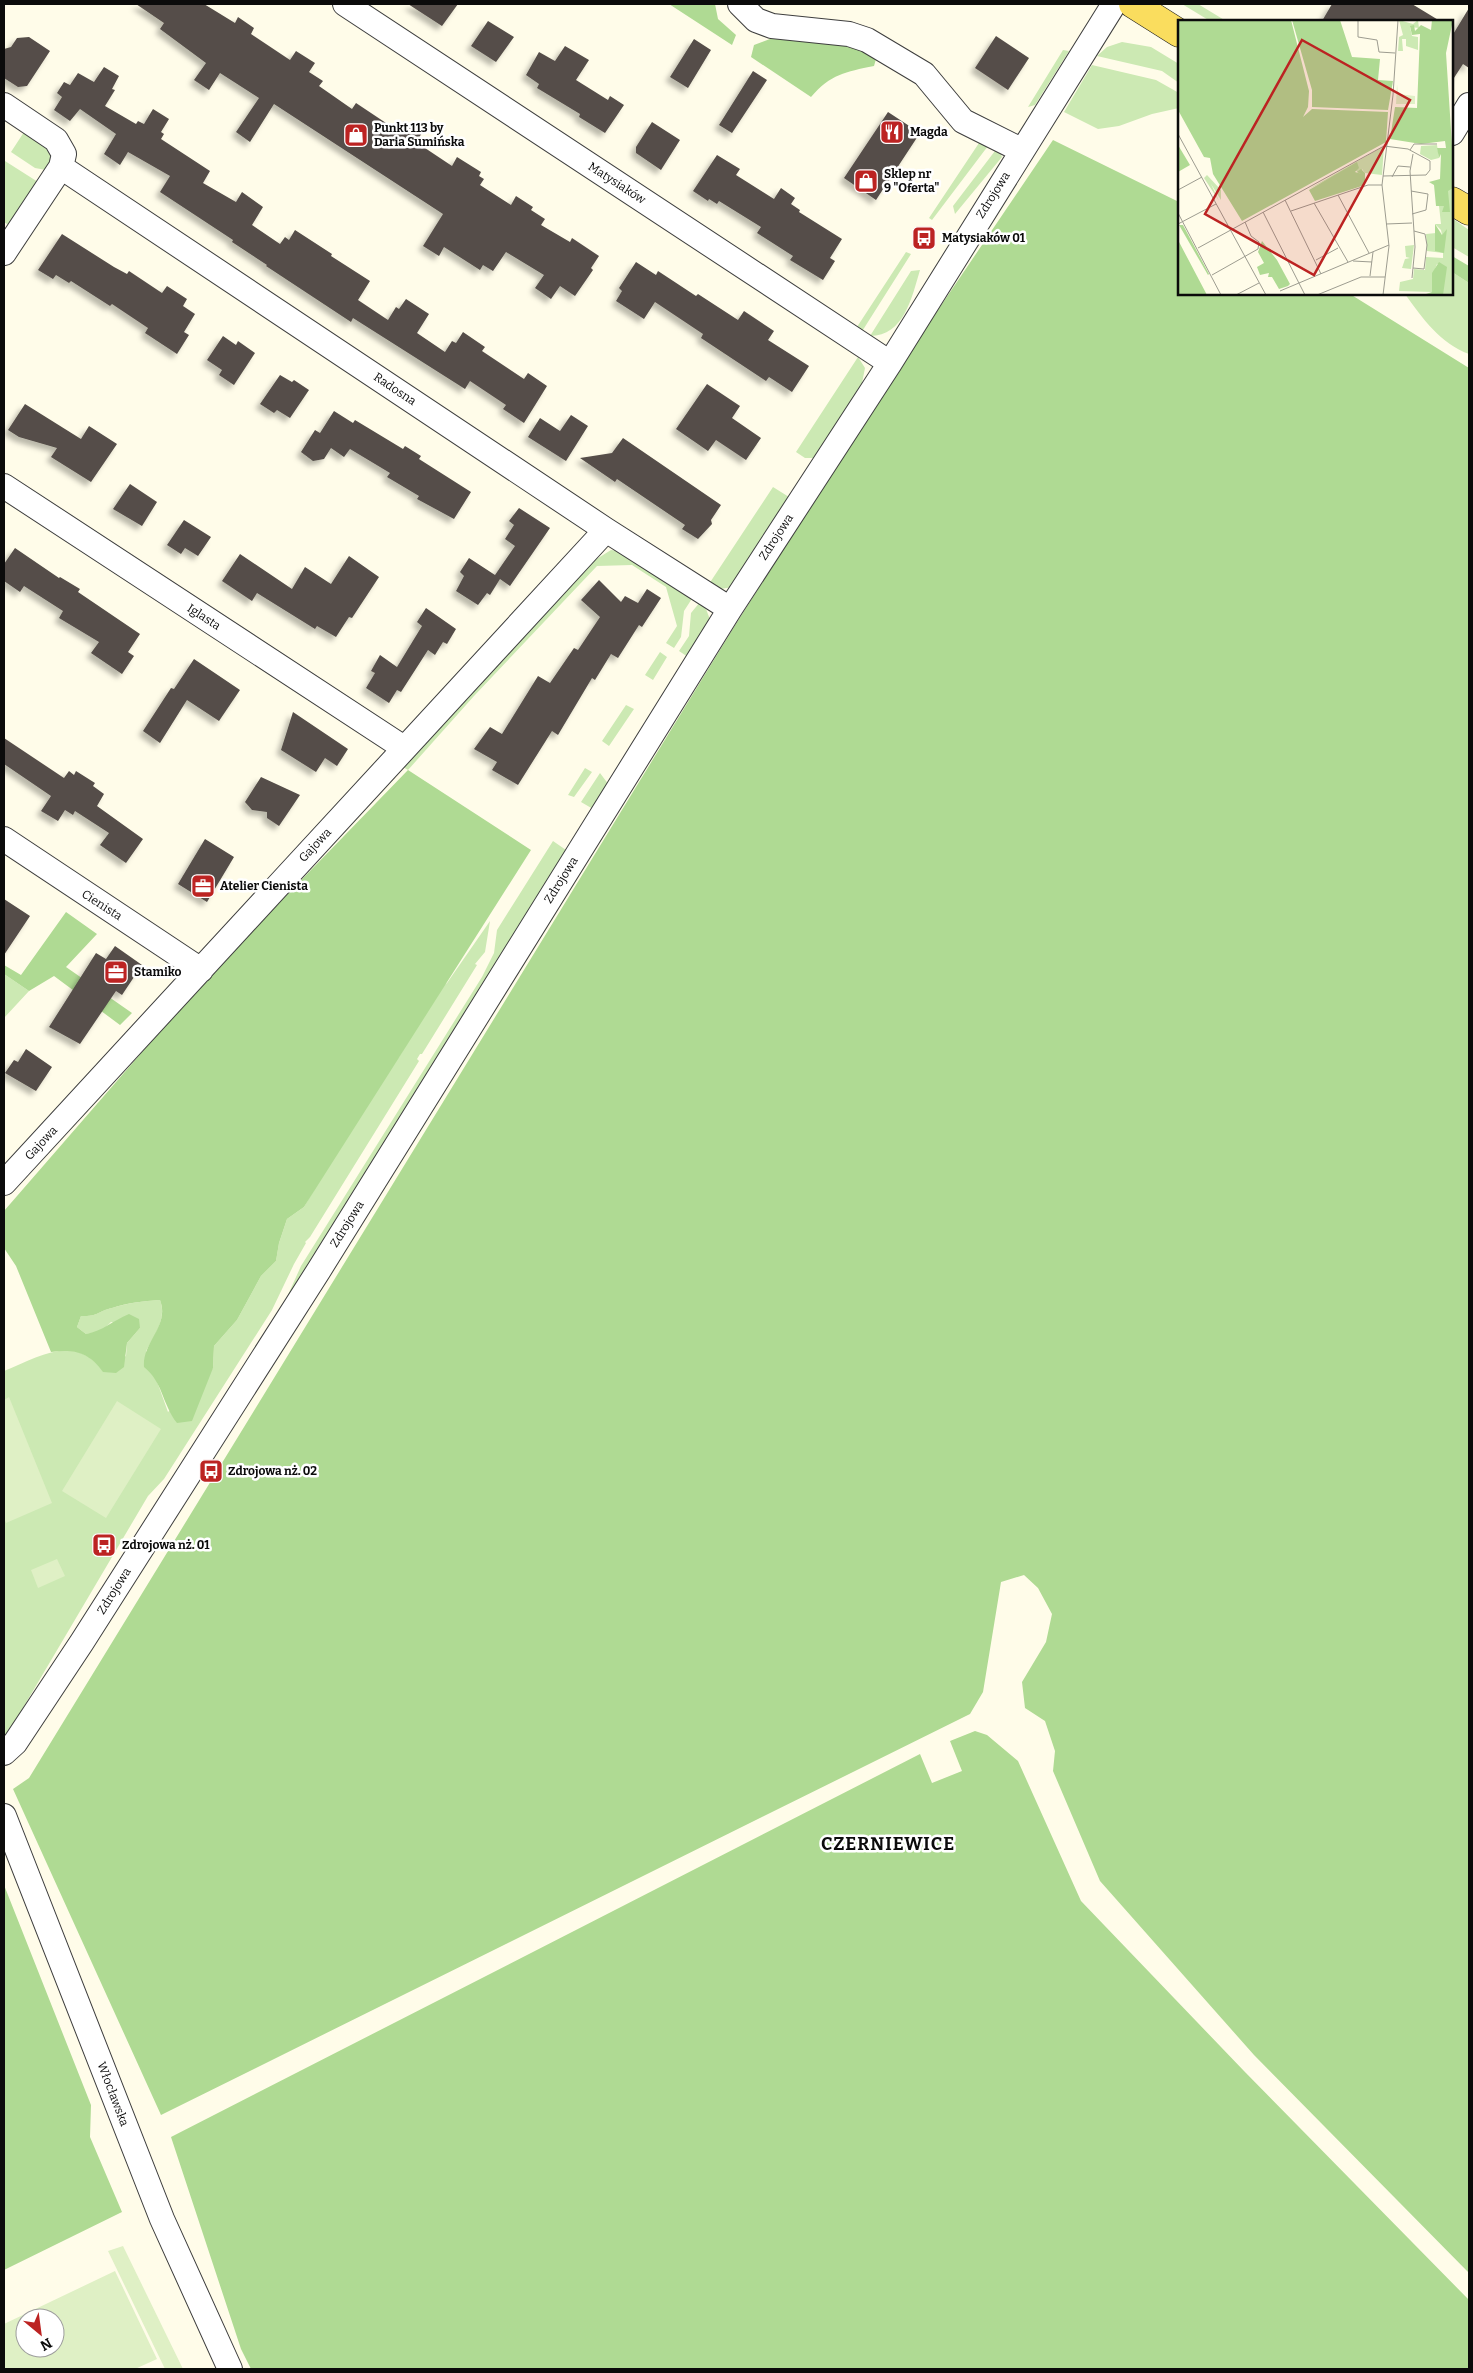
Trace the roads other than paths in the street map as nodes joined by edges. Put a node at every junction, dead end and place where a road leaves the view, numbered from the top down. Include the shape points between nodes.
1 (345, 4) edge
2 (740, 4) edge
3 (1114, 4) edge
4 (1133, 4) edge
5 (1178, 32) edge
6 (4, 105) edge
7 (1469, 105) edge
8 (1453, 131) edge
9 (1021, 150) junction
10 (61, 167) junction
11 (1453, 202) edge
12 (1469, 211) edge
13 (4, 254) edge
14 (890, 363) junction
15 (4, 486) edge
16 (606, 530) junction
17 (730, 609) junction
18 (404, 748) junction
19 (4, 839) edge
20 (201, 970) junction
21 (4, 1183) edge
22 (4, 1753) edge
23 (4, 1816) edge
24 (230, 2369) edge

1 - 14 street, Matysiaków
2 - 9 street via 756,20 772,26 849,34 867,40 924,74 964,121
3 - 9 street, Zdrojowa
4 - 5 main road
6 - 10 street via 56,140 64,154
7 - 8 street
9 - 14 street, Zdrojowa
10 - 13 street
10 - 16 street, Radosna
11 - 12 main road
14 - 17 street, Zdrojowa
15 - 18 street, Iglasta
16 - 17 street, Radosna
16 - 18 street, Gajowa
17 - 22 street, Zdrojowa via 308,1287 82,1642 15,1742
18 - 20 street, Gajowa
19 - 20 street, Cienista
20 - 21 street, Gajowa
23 - 24 street, Włocławska via 162,2219

